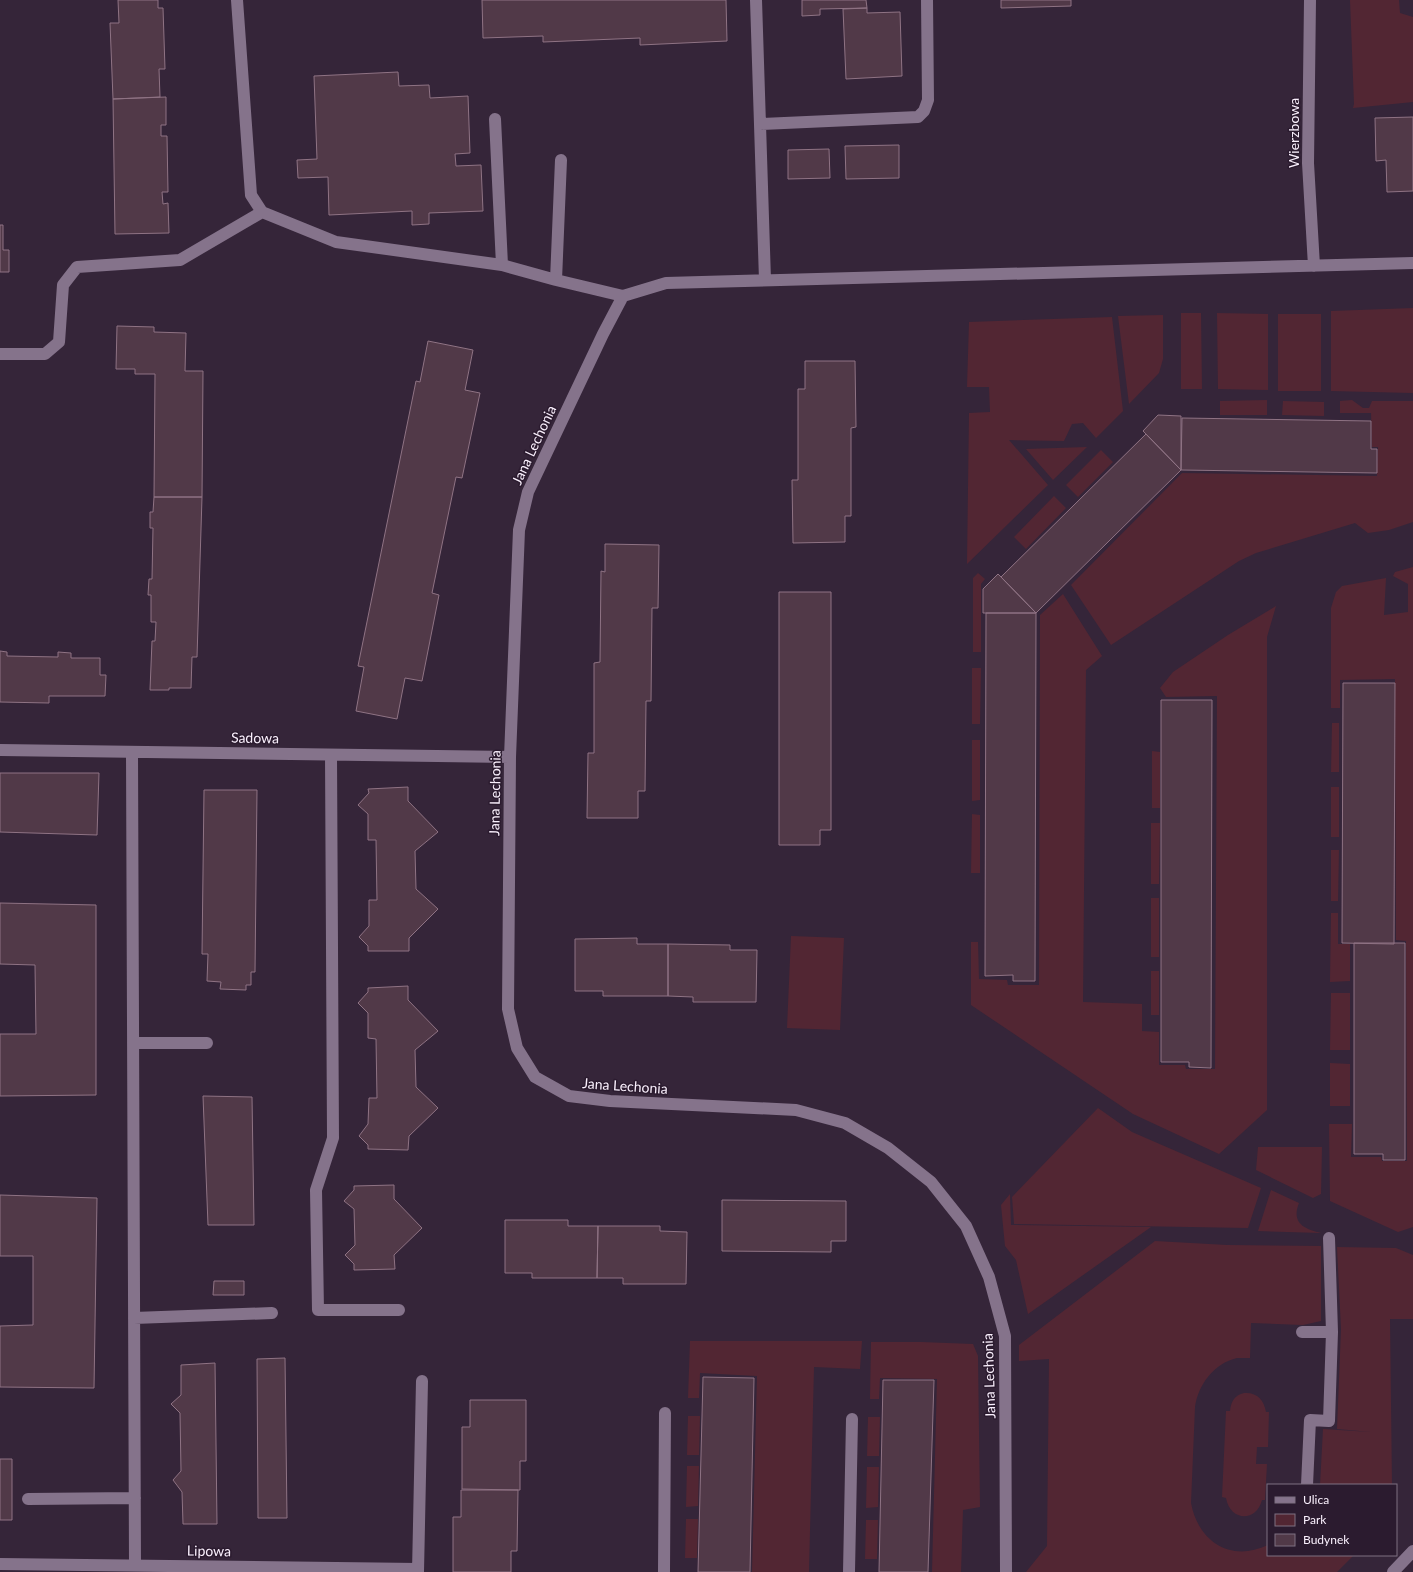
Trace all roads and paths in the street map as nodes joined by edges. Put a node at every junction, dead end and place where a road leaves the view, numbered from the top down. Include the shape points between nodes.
1 (237, 0) edge
2 (756, 0) edge
3 (927, 0) edge
4 (1310, 0) edge
5 (495, 120) dead end
6 (760, 124) junction
7 (561, 160) dead end
8 (262, 212) junction
9 (1413, 263) edge
10 (502, 266) junction
11 (1314, 266) junction
12 (556, 280) junction
13 (765, 280) junction
14 (623, 296) junction
15 (0, 354) edge
16 (0, 750) edge
17 (132, 752) junction
18 (331, 755) junction
19 (510, 757) junction
20 (133, 1043) junction
21 (207, 1043) dead end
22 (1329, 1238) dead end
23 (399, 1310) dead end
24 (272, 1314) dead end
25 (134, 1318) junction
26 (1302, 1332) dead end
27 (1332, 1332) junction
28 (422, 1381) dead end
29 (666, 1413) dead end
30 (852, 1420) dead end
31 (1307, 1484) edge
32 (135, 1498) junction
33 (28, 1499) dead end
34 (1413, 1551) edge
35 (0, 1564) edge
36 (135, 1566) junction
37 (418, 1570) edge
38 (664, 1572) edge
39 (849, 1572) edge
40 (1006, 1572) edge
41 (1393, 1572) edge

1 - 8 street via 250,195
2 - 6 street
3 - 6 street via 928,100 918,117
4 - 11 street, Wierzbowa via 1308,163
5 - 10 street
6 - 13 street
7 - 12 street
8 - 10 street via 336,242
8 - 15 street via 180,260 78,267 63,285 59,342 45,354
9 - 11 street
10 - 12 street
11 - 13 street
12 - 14 street
13 - 14 street via 666,283
14 - 19 street, Jana Lechonia via 528,492 519,530
16 - 17 street, Sadowa
17 - 18 street, Sadowa
17 - 20 street
18 - 19 street, Sadowa
18 - 23 street via 333,1138 316,1190 318,1310
19 - 40 street, Jana Lechonia via 508,1009 517,1048 535,1077 569,1096 610,1102 796,1110 845,1123 888,1148 931,1182 966,1226 989,1277 1005,1336
20 - 21 street
20 - 25 street
22 - 27 street
24 - 25 street
25 - 32 street
26 - 27 street
27 - 31 street via 1329,1425 1310,1420 1303,1458
28 - 37 street
29 - 38 street
30 - 39 street
32 - 33 street
32 - 36 street
34 - 41 street
35 - 36 street, Lipowa
36 - 37 street, Lipowa

